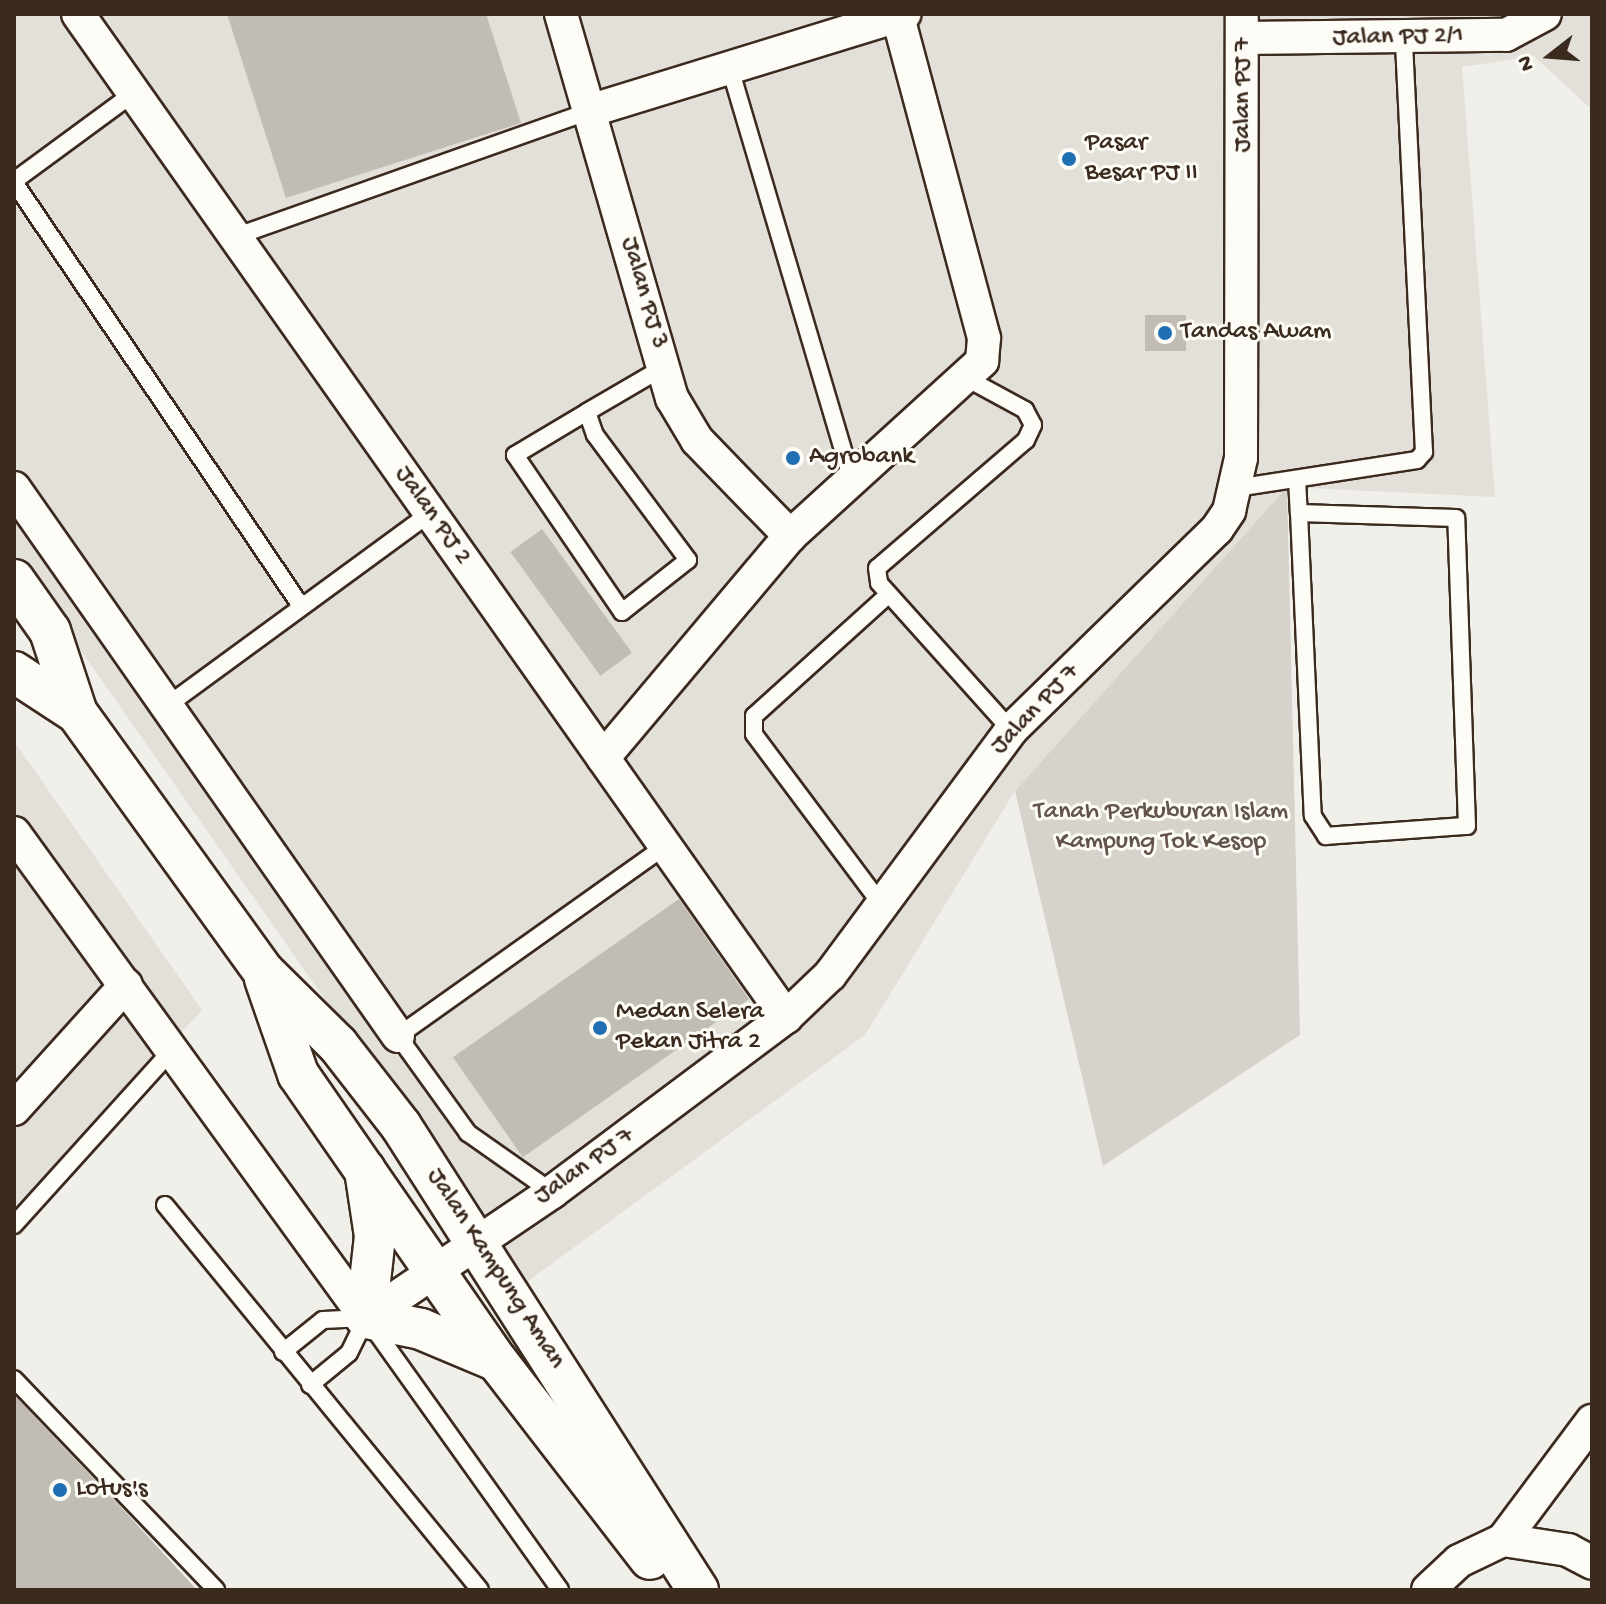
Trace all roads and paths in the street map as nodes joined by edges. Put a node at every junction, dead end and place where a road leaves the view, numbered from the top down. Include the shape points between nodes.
1 (78, 14) edge
2 (561, 14) edge
3 (1545, 14) edge
4 (901, 15) edge
5 (858, 20) edge
6 (1243, 26) edge
7 (1441, 26) edge
8 (1404, 40) junction
9 (729, 65) junction
10 (134, 93) junction
11 (592, 110) junction
12 (14, 182) edge
13 (234, 237) junction
14 (664, 367) junction
15 (968, 379) junction
16 (587, 412) junction
17 (851, 477) junction
18 (1297, 479) junction
19 (14, 488) edge
20 (1236, 488) junction
21 (430, 513) junction
22 (1299, 513) junction
23 (790, 536) junction
24 (14, 580) edge
25 (887, 596) junction
26 (301, 606) junction
27 (14, 672) edge
28 (168, 705) junction
29 (77, 713) junction
30 (1011, 730) junction
31 (603, 758) junction
32 (14, 833) edge
33 (664, 847) junction
34 (881, 904) junction
35 (263, 971) junction
36 (126, 985) junction
37 (786, 1017) junction
38 (398, 1036) junction
39 (173, 1049) junction
40 (14, 1109) edge
41 (360, 1155) junction
42 (552, 1192) junction
43 (165, 1205) dead end
44 (14, 1225) edge
45 (480, 1241) junction
46 (439, 1269) junction
47 (366, 1318) junction
48 (283, 1352) junction
49 (497, 1361) junction
50 (14, 1379) edge
51 (310, 1385) junction
52 (1592, 1421) edge
53 (1503, 1540) junction
54 (1592, 1563) edge
55 (216, 1590) edge
56 (480, 1590) edge
57 (560, 1590) edge
58 (678, 1590) edge
59 (698, 1590) edge
60 (1428, 1590) edge

1 - 10 street, Jalan PJ 2
2 - 11 street, Jalan PJ 3
3 - 7 street, Jalan PJ 2/1 via 1506,35
4 - 5 street
4 - 15 street via 984,338 982,361
5 - 9 street
6 - 8 street, Jalan PJ 2/1
6 - 20 street, Jalan PJ 7 via 1244,407
7 - 8 street, Jalan PJ 2/1
8 - 18 lane via 1428,440 1417,460
9 - 11 street
9 - 17 lane
10 - 12 lane
10 - 13 street, Jalan PJ 2
11 - 13 lane
11 - 14 street, Jalan PJ 3
12 - 26 lane
13 - 21 street, Jalan PJ 2
14 - 16 lane
14 - 23 street, Jalan PJ 3 via 672,398 697,440
15 - 17 street
15 - 25 lane via 1025,410 1033,425 1026,440 877,568
16 - 16 lane via 595,435 688,560 622,612 515,455
17 - 23 street
18 - 20 lane
18 - 22 lane
19 - 28 street
20 - 30 street, Jalan PJ 7 via 1202,548
21 - 26 lane
21 - 31 street, Jalan PJ 2
22 - 22 lane via 1317,825 1326,836 1467,826 1456,518
23 - 31 street
24 - 29 street, Jalan Kampung Aman via 50,631
25 - 30 lane
25 - 34 lane via 754,716 754,734
26 - 28 lane
27 - 29 street, Jalan Kampung Aman
28 - 38 street
29 - 35 street, Jalan Kampung Aman
30 - 34 street, Jalan PJ 7
31 - 33 street, Jalan PJ 2
32 - 36 street
33 - 37 street, Jalan PJ 2
33 - 38 lane
34 - 37 street, Jalan PJ 7 via 830,975
35 - 41 street, Jalan Kampung Aman via 298,1074
35 - 45 street, Jalan Kampung Aman via 338,1045
36 - 39 street
36 - 40 street
37 - 42 street, Jalan PJ 7
38 - 42 lane via 468,1133
39 - 44 lane
39 - 47 street
41 - 46 street, Jalan Kampung Aman
41 - 47 street via 375,1236
42 - 45 street, Jalan PJ 7
43 - 48 lane
45 - 46 street, Jalan PJ 7
45 - 59 street, Jalan Kampung Aman
46 - 47 street, Jalan PJ 7
46 - 49 street, Jalan Kampung Aman
47 - 48 lane via 323,1320
47 - 49 street via 421,1329
47 - 51 lane via 349,1353
47 - 57 lane
48 - 51 lane
49 - 58 street, Jalan Kampung Aman
50 - 55 lane
51 - 56 lane
52 - 53 street
53 - 54 street via 1568,1550
53 - 60 street via 1459,1561

